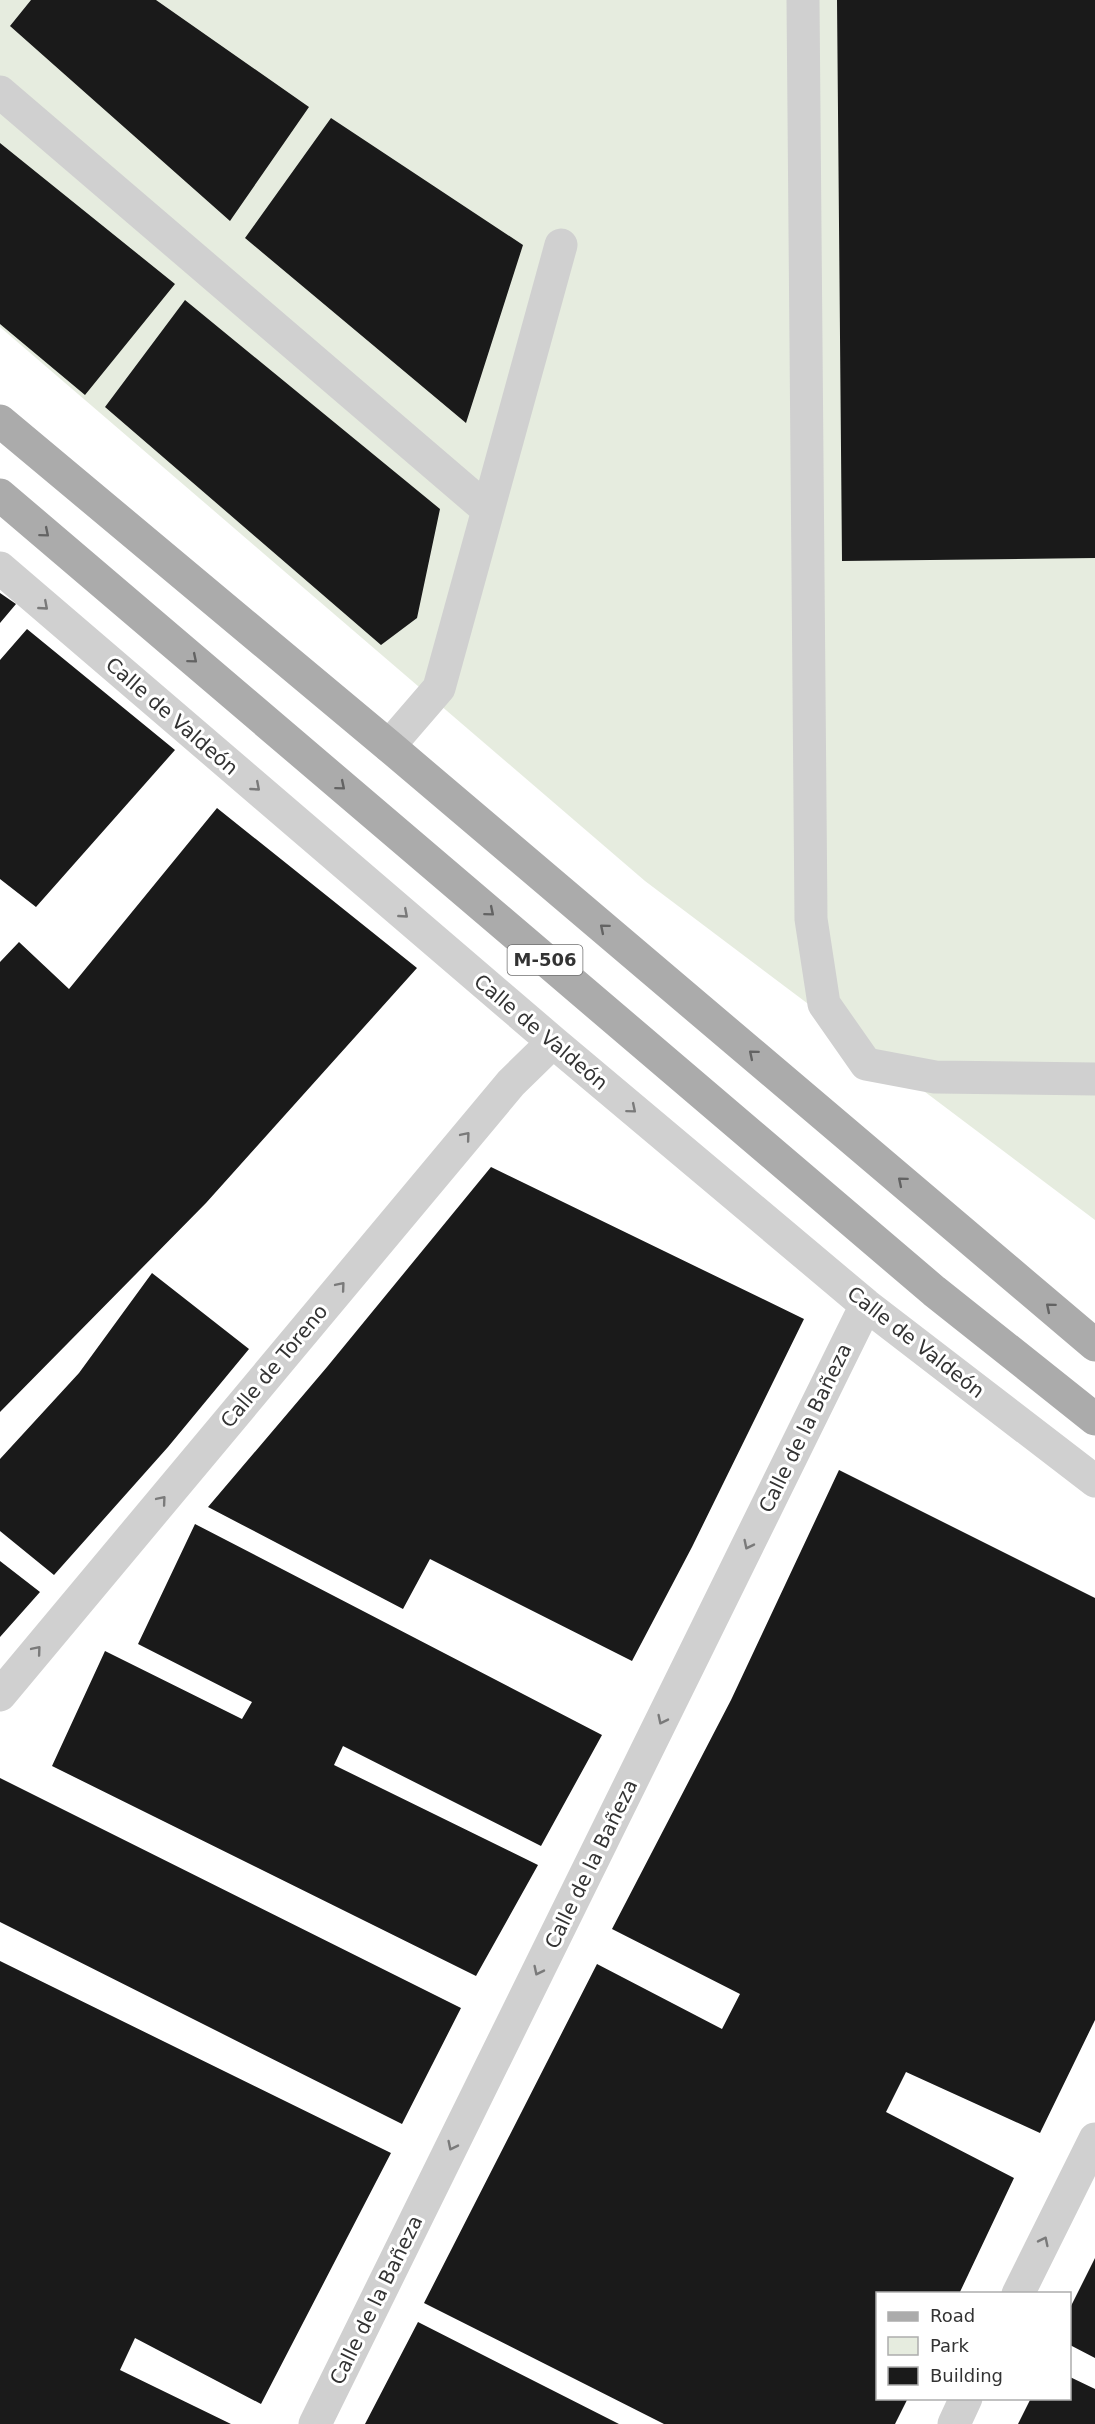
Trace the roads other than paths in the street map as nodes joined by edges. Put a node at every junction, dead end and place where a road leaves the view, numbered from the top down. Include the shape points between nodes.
1 (803, 0) edge
2 (0, 92) edge
3 (561, 245) dead end
4 (0, 421) edge
5 (0, 495) edge
6 (488, 510) junction
7 (0, 568) edge
8 (389, 746) junction
9 (553, 1042) junction
10 (1095, 1079) edge
11 (866, 1305) junction
12 (1095, 1345) edge
13 (1095, 1419) edge
14 (1095, 1481) edge
15 (0, 1695) edge
16 (1095, 2139) edge
17 (1019, 2292) edge
18 (965, 2400) edge
19 (315, 2424) edge
20 (954, 2424) edge

1 - 10 street via 811,919 824,1004 866,1065 935,1077
2 - 6 street
3 - 6 street
4 - 8 main road, M-506
5 -> 13 main road, M-506 via 934,1291
6 - 8 street via 439,688
7 -> 9 street, Calle de Valdeón
12 -> 8 main road, M-506
9 -> 11 street, Calle de Valdeón
15 -> 9 street, Calle de Toreno via 511,1083
11 - 14 street, Calle de Valdeón
11 -> 19 street, Calle de la Bañeza
17 -> 16 street
18 - 20 street

